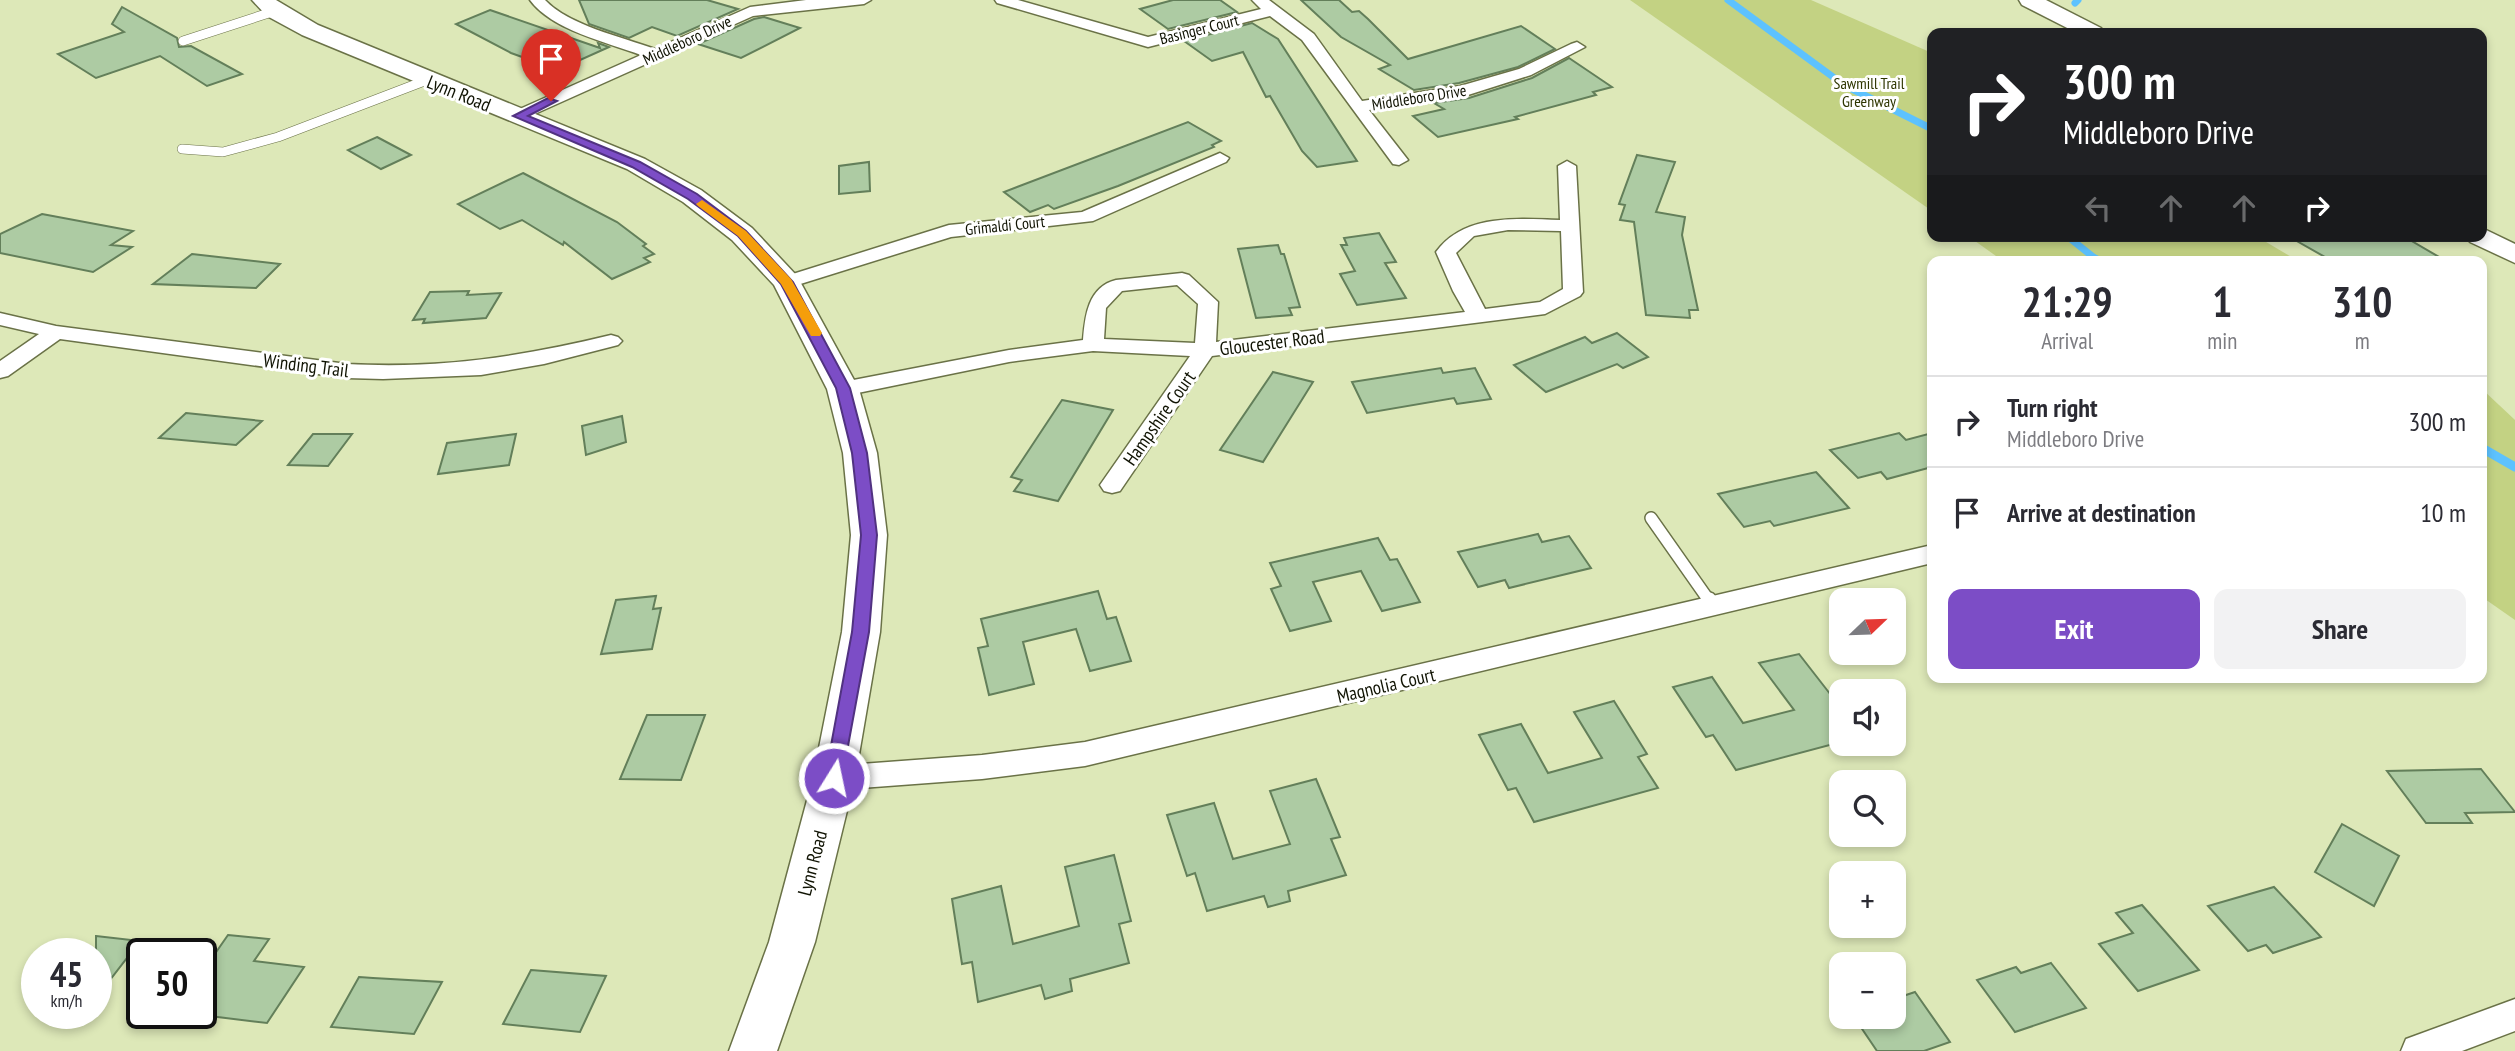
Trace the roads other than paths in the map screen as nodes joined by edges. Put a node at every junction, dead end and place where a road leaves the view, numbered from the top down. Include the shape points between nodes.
1 (537, 0) edge
2 (864, 0) edge
3 (1002, 0) edge
4 (1259, 0) edge
5 (2030, 0) edge
6 (274, 4) edge
7 (1275, 10) junction
8 (2083, 28) edge
9 (183, 41) dead end
10 (1577, 47) dead end
11 (656, 55) junction
12 (428, 80) junction
13 (1358, 107) junction
14 (519, 116) junction
15 (182, 149) dead end
16 (1220, 159) dead end
17 (1399, 160) dead end
18 (1567, 166) dead end
19 (1570, 226) junction
20 (2487, 240) edge
21 (2515, 255) edge
22 (787, 282) junction
23 (1479, 317) junction
24 (0, 319) edge
25 (56, 332) junction
26 (611, 341) dead end
27 (1093, 345) junction
28 (1205, 350) junction
29 (0, 371) edge
30 (843, 388) junction
31 (1112, 485) dead end
32 (1651, 518) dead end
33 (1927, 555) edge
34 (1714, 607) junction
35 (834, 778) junction
36 (2515, 1015) edge
37 (753, 1051) edge
38 (2418, 1051) edge

1 - 11 street via 563,20
2 - 11 street, Middleboro Drive via 750,12
3 - 7 street, Basinger Court via 1148,42
4 - 7 street, Middleboro Drive
5 - 8 main road
6 - 9 lane
6 - 12 main road, Lynn Road via 310,30
7 - 13 street, Middleboro Drive via 1308,37
10 - 13 street, Middleboro Drive via 1525,72 1462,91
11 - 14 street, Middleboro Drive
12 - 14 main road, Lynn Road
12 - 15 lane via 267,140 223,152
13 - 17 street
14 - 22 main road, Lynn Road via 636,164 692,197 742,234
16 - 22 street, Grimaldi Court via 1086,217 948,231
18 - 19 street, Gloucester Road
19 - 23 street, Gloucester Road via 1573,292 1545,308
19 - 23 street via 1508,225 1468,232 1446,252
20 - 21 main road
22 - 30 main road, Lynn Road
23 - 28 street, Gloucester Road
24 - 25 street, Winding Trail
25 - 26 street, Winding Trail via 347,371 401,374 511,365
25 - 29 street
27 - 28 street, Gloucester Road
27 - 28 street via 1096,307 1116,286 1182,279 1208,302
27 - 30 street, Gloucester Road
28 - 31 street, Hampshire Court
30 - 35 main road, Lynn Road via 860,453 869,535 861,632
32 - 34 lane
33 - 34 street, Magnolia Court
34 - 35 street, Magnolia Court via 1086,754
35 - 37 main road, Lynn Road via 792,942
36 - 38 street

